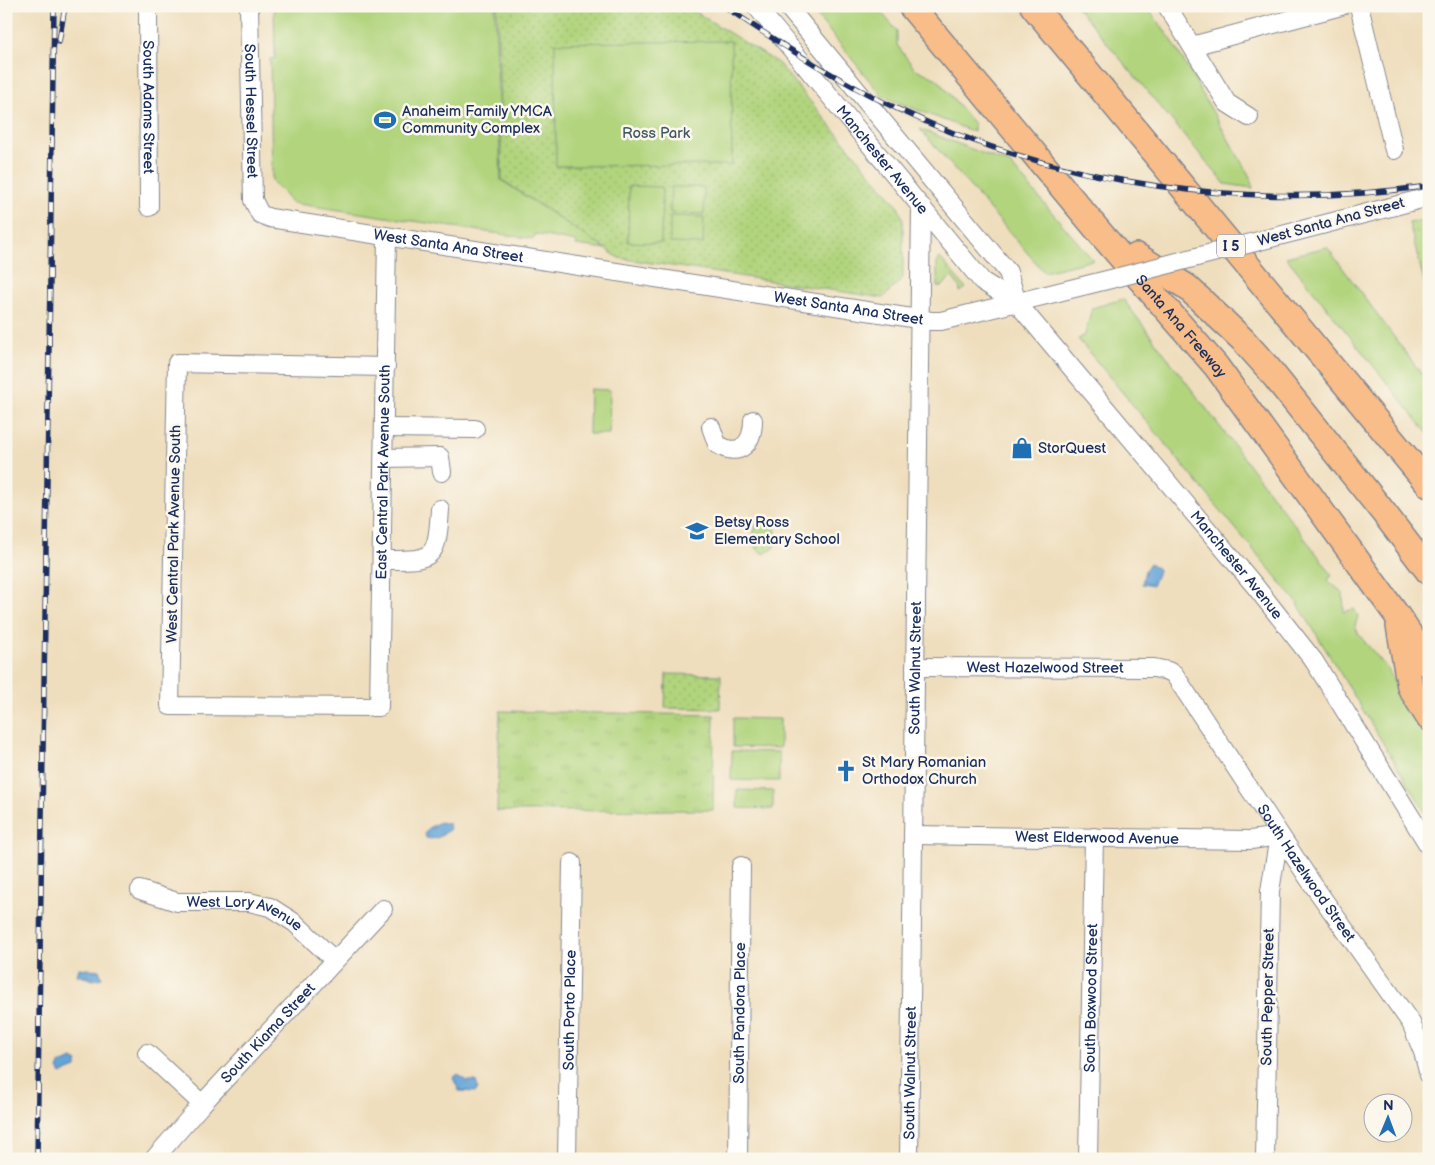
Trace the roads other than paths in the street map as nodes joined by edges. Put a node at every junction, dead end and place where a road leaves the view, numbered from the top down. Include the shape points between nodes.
1 (148, 6) edge
2 (250, 6) edge
3 (756, 6) edge
4 (787, 6) edge
5 (911, 6) edge
6 (1033, 6) edge
7 (1167, 6) edge
8 (1341, 6) edge
9 (1359, 6) edge
10 (1192, 46) junction
11 (1249, 117) dead end
12 (1394, 150) dead end
13 (1429, 197) edge
14 (922, 206) junction
15 (149, 207) dead end
16 (260, 214) joint
17 (1101, 234) junction
18 (387, 236) junction
19 (1017, 303) junction
20 (920, 319) junction
21 (386, 367) junction
22 (754, 420) dead end
23 (711, 427) dead end
24 (385, 428) junction
25 (475, 429) dead end
26 (384, 458) junction
27 (442, 472) dead end
28 (1429, 485) edge
29 (440, 508) dead end
30 (382, 560) junction
31 (1429, 572) edge
32 (1396, 614) junction
33 (1429, 664) edge
34 (915, 667) junction
35 (1174, 674) joint
36 (379, 707) joint
37 (1429, 718) edge
38 (913, 835) junction
39 (1280, 836) junction
40 (1094, 838) junction
41 (1429, 846) edge
42 (572, 863) dead end
43 (741, 866) dead end
44 (140, 890) dead end
45 (383, 909) dead end
46 (334, 960) junction
47 (147, 1053) dead end
48 (1429, 1075) edge
49 (202, 1104) junction
50 (154, 1159) edge
51 (567, 1159) edge
52 (738, 1159) edge
53 (909, 1159) edge
54 (1088, 1159) edge
55 (1265, 1159) edge

1 - 15 street, South Adams Street
2 - 16 street, South Hessel Street via 253,200
3 - 14 street, Manchester Avenue
4 - 19 street, Manchester Avenue via 1008,272
5 - 17 highway, Santa Ana Freeway
6 - 28 highway, I 5
7 - 10 street
8 - 10 street
9 - 12 street
10 - 11 street via 1228,103
13 - 19 street, West Santa Ana Street, bridge
14 - 19 street, Manchester Avenue via 982,281
14 - 20 street, South Walnut Street
16 - 18 street, West Santa Ana Street
17 - 31 highway via 1186,287 1243,340
17 - 32 highway, Santa Ana Freeway via 1239,396
18 - 20 street, West Santa Ana Street
18 - 21 street, East Central Park Avenue South
19 - 20 street, West Santa Ana Street via 941,321
19 - 41 street, Manchester Avenue via 1249,578 1314,661
20 - 34 street, South Walnut Street
21 - 24 street, East Central Park Avenue South
21 - 36 street, West Central Park Avenue South via 177,363 170,706
22 - 23 street via 748,444 732,450 717,444
24 - 25 street
24 - 26 street, East Central Park Avenue South
26 - 27 street via 440,457
26 - 30 street, East Central Park Avenue South
29 - 30 street via 437,545 431,554 424,559
30 - 36 street, East Central Park Avenue South
32 - 33 highway, Santa Ana Freeway
32 - 37 highway via 1410,686
34 - 35 street, West Hazelwood Street via 1154,668
34 - 38 street, South Walnut Street
35 - 39 street, South Hazelwood Street
38 - 40 street, West Elderwood Avenue
38 - 53 street, South Walnut Street
39 - 40 street, West Elderwood Avenue via 1251,840
39 - 48 street, South Hazelwood Street via 1411,1023
39 - 55 street, South Pepper Street via 1270,891
40 - 54 street, South Boxwood Street
42 - 51 street, South Porto Place
43 - 52 street, South Pandora Place
44 - 46 street, West Lory Avenue via 177,902 249,902 270,907 295,923
45 - 46 street, South Kiama Street
46 - 49 street, South Kiama Street
47 - 49 street
49 - 50 street, South Kiama Street

